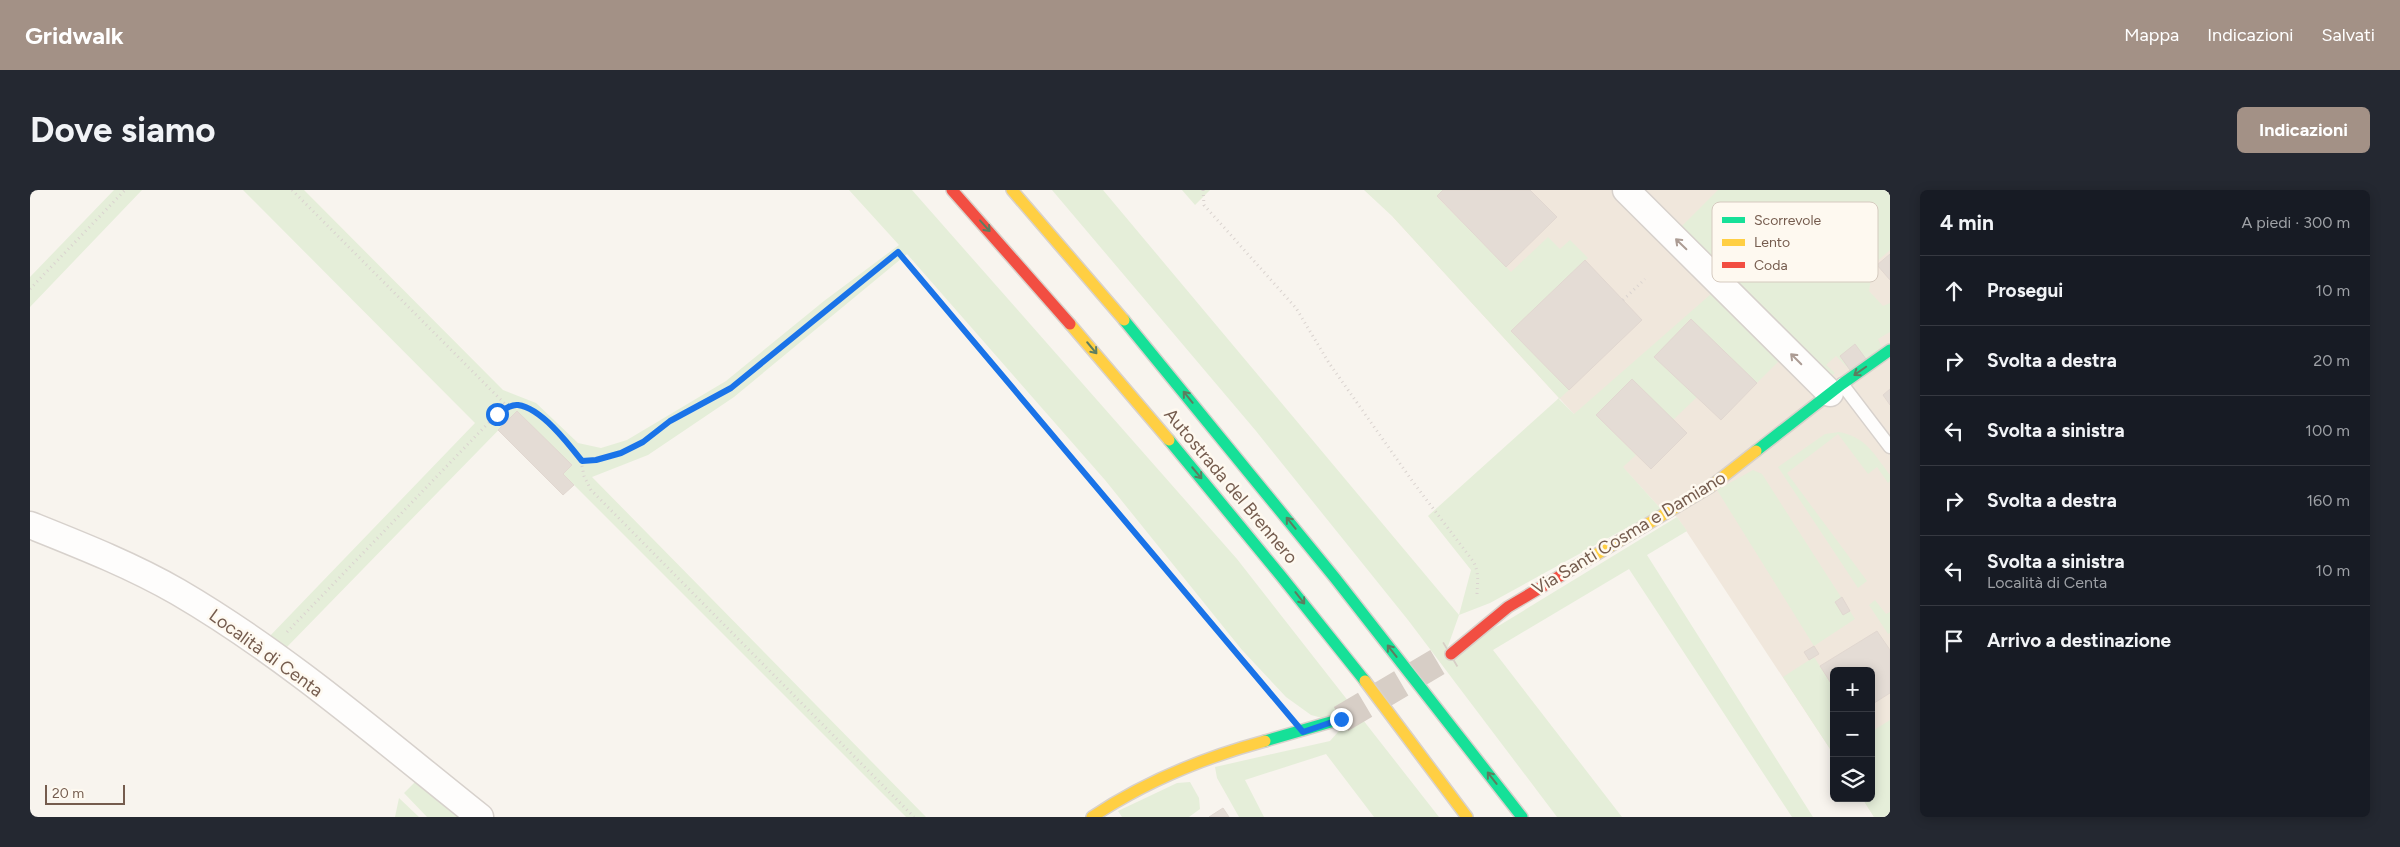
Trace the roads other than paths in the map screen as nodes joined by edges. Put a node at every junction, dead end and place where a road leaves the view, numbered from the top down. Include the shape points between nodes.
1 (952, 190) edge
2 (1012, 190) edge
3 (1626, 190) edge
4 (1712, 271) edge
5 (1724, 282) edge
6 (1890, 350) edge
7 (1836, 388) junction
8 (1890, 447) edge
9 (30, 525) edge
10 (1451, 654) tunnel mouth
11 (1341, 719) tunnel mouth
12 (480, 817) edge
13 (1092, 817) edge
14 (1467, 817) edge
15 (1522, 817) edge

1 -> 14 main road, Autostrada del Brennero via 1072,324 1262,550
15 -> 2 main road, Autostrada del Brennero via 1289,520 1104,295
4 -> 3 street
7 -> 5 street
6 -> 7 main road, Via Santi Cosma e Damiano
7 - 8 lane
7 - 10 main road, Via Santi Cosma e Damiano via 1704,491 1508,607
9 - 12 street, Località di Centa via 101,554 177,591 270,651
11 - 13 main road via 1177,769 1139,787

